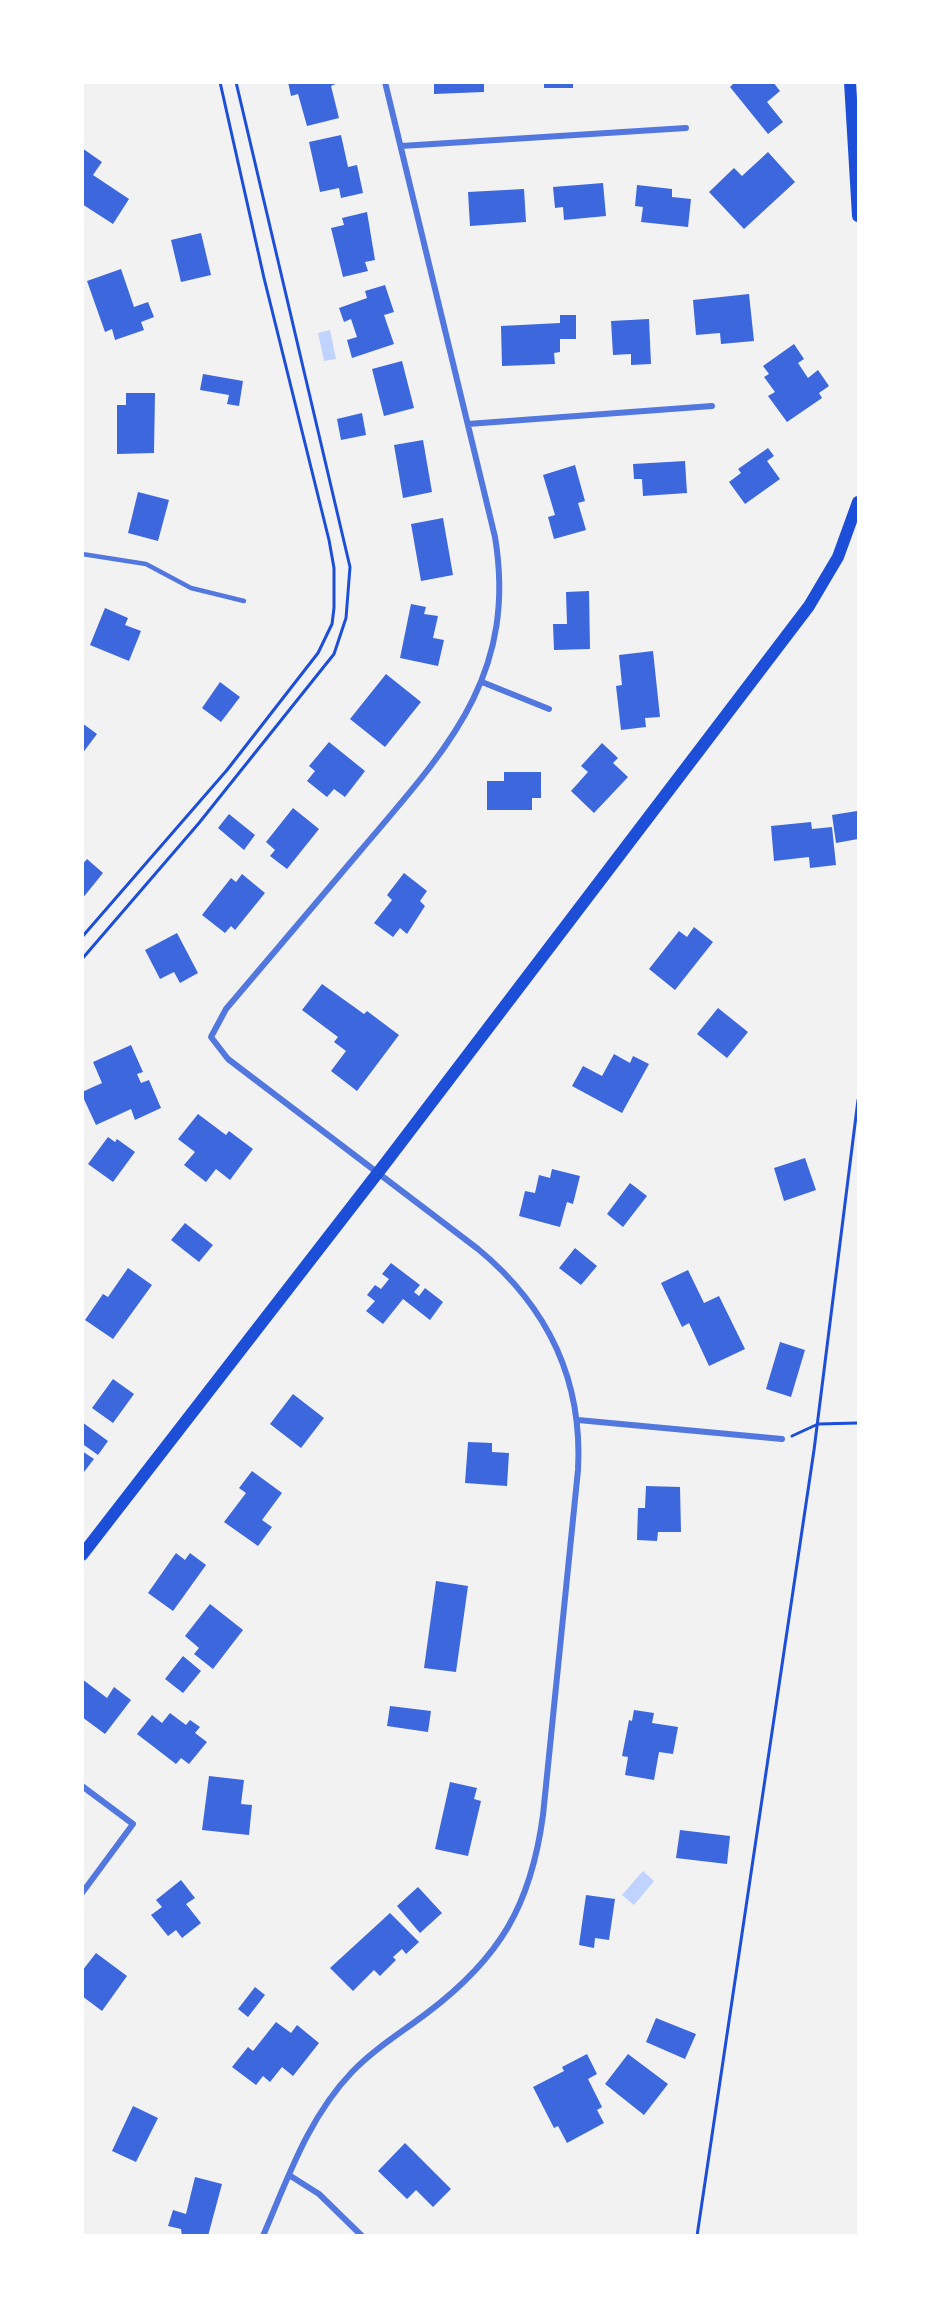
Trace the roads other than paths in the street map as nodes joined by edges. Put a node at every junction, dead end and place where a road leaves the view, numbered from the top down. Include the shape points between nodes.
1 (385, 82) edge
2 (850, 82) edge
3 (686, 128) dead end
4 (400, 146) junction
5 (858, 216) edge
6 (712, 406) dead end
7 (468, 423) junction
8 (858, 502) edge
9 (82, 554) edge
10 (244, 602) dead end
11 (482, 682) junction
12 (549, 709) dead end
13 (378, 1172) junction
14 (578, 1420) junction
15 (782, 1440) road end
16 (82, 1555) edge
17 (82, 1786) edge
18 (82, 1893) edge
19 (289, 2175) junction
20 (263, 2235) edge
21 (362, 2235) edge

1 - 4 street
2 - 5 main road
3 - 4 street
4 - 7 street
6 - 7 street
7 - 11 street via 500,575 497,616
8 - 13 main road via 846,540 808,606
9 - 10 lane via 146,564 191,588
11 - 12 street
11 - 13 street via 468,714 442,754 226,1009 211,1037 228,1059
13 - 14 street via 487,1256 525,1295 558,1351
13 - 16 main road
14 - 15 street
14 - 19 street via 578,1470 543,1815 526,1895 501,1939 466,1981 371,2055 336,2090 306,2135
17 - 18 street via 133,1824
19 - 20 street
19 - 21 street via 319,2194

